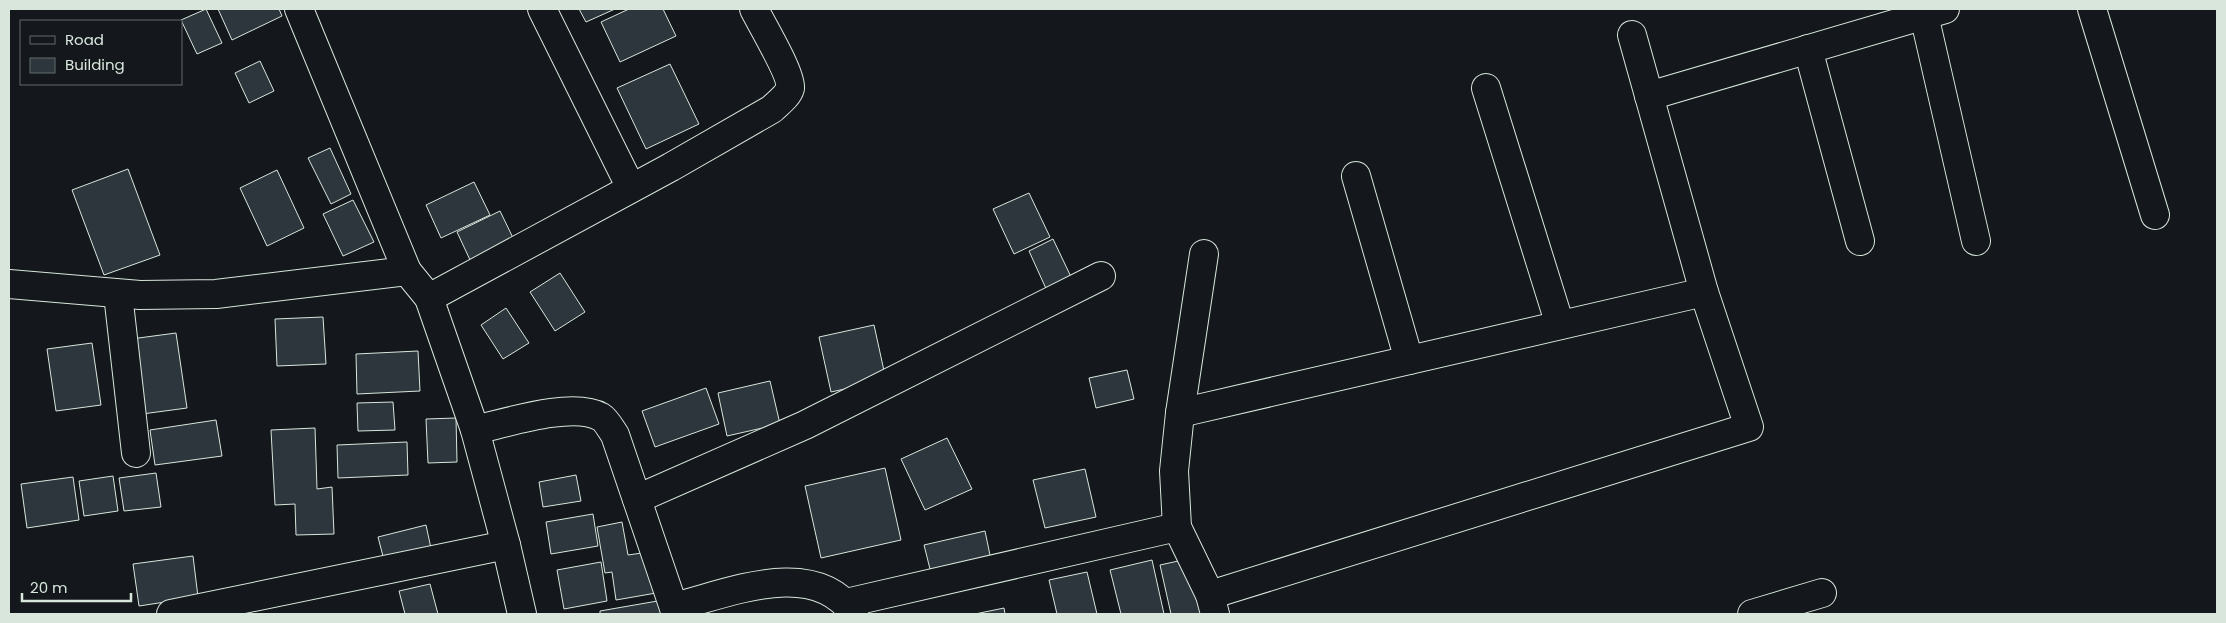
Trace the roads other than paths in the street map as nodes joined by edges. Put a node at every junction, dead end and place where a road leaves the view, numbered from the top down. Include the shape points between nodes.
1 (299, 9) edge
2 (542, 9) edge
3 (754, 9) edge
4 (2092, 9) edge
5 (1934, 12) edge
6 (1632, 35) dead end
7 (1808, 49) junction
8 (1486, 88) dead end
9 (1649, 96) junction
10 (1356, 176) dead end
11 (631, 188) junction
12 (2155, 216) dead end
13 (1860, 241) dead end
14 (1976, 241) dead end
15 (1204, 254) dead end
16 (406, 271) junction
17 (1102, 276) dead end
18 (9, 284) edge
19 (1704, 292) junction
20 (118, 294) junction
21 (429, 298) junction
22 (1560, 325) junction
23 (1410, 360) junction
24 (1180, 413) junction
25 (475, 430) junction
26 (136, 452) dead end
27 (637, 499) junction
28 (1178, 527) junction
29 (506, 545) junction
30 (1822, 593) dead end
31 (1212, 604) edge
32 (850, 608) edge
33 (676, 610) edge
34 (171, 614) edge
35 (522, 614) edge
36 (1752, 614) edge

1 - 16 street
2 - 11 street
3 - 11 street via 788,74 790,87 785,96 772,109
4 - 12 street
5 - 7 street
5 - 14 street
6 - 9 street
7 - 9 street
7 - 13 street
8 - 22 street
9 - 19 street
10 - 23 street
11 - 21 street
15 - 24 street
16 - 20 street via 244,292
16 - 21 street
17 - 27 street via 805,425
18 - 20 street
19 - 22 street
19 - 31 street via 1749,427
20 - 26 street
21 - 25 street
22 - 23 street
23 - 24 street
24 - 28 street via 1174,471
25 - 27 street via 564,410 584,410 602,417 615,434
25 - 29 street
27 - 33 street
28 - 31 street
28 - 32 street
29 - 34 street
29 - 35 street
30 - 36 street
32 - 33 street via 825,589 798,582 774,582

